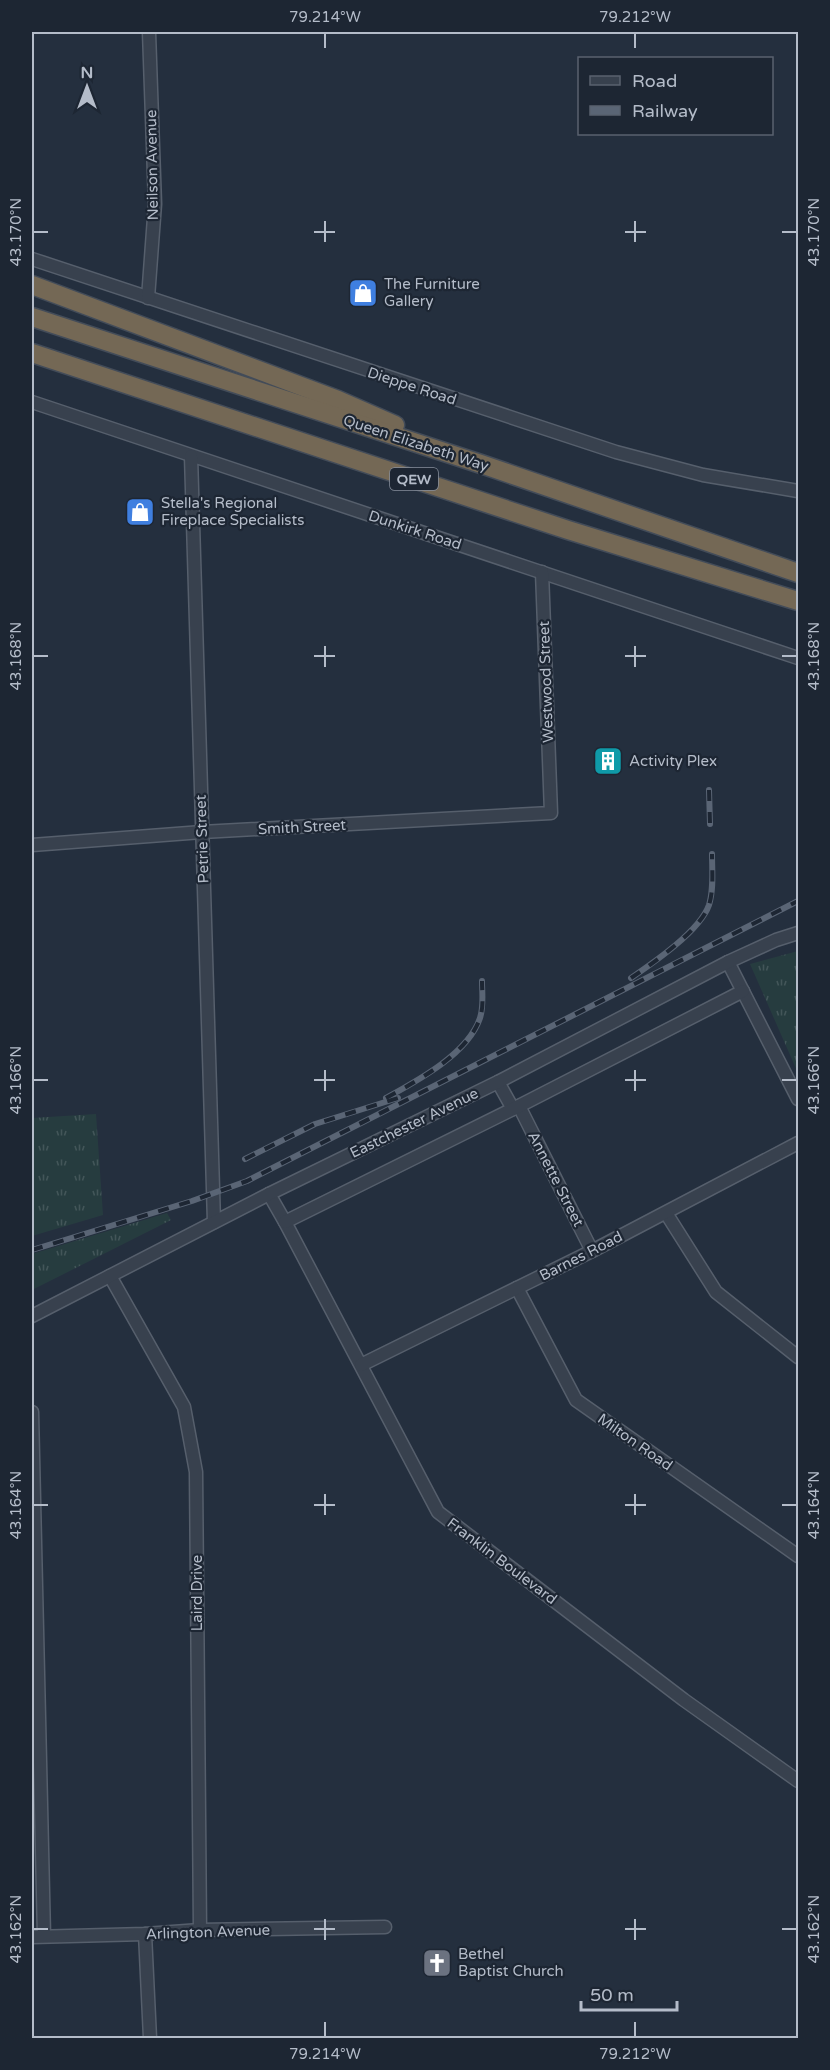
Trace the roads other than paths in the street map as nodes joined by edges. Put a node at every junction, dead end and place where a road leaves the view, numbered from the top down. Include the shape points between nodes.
1 (148, 32) edge
2 (32, 259) edge
3 (32, 285) edge
4 (148, 298) junction
5 (32, 317) edge
6 (32, 353) edge
7 (32, 402) edge
8 (191, 456) junction
9 (481, 464) junction
10 (798, 491) edge
11 (542, 572) junction
12 (798, 573) edge
13 (798, 601) edge
14 (798, 658) edge
15 (550, 791) joint
16 (202, 832) junction
17 (32, 845) edge
18 (798, 933) edge
19 (728, 962) junction
20 (743, 991) junction
21 (498, 1082) junction
22 (798, 1099) edge
23 (516, 1108) junction
24 (798, 1143) edge
25 (269, 1194) junction
26 (666, 1213) junction
27 (214, 1222) junction
28 (285, 1222) junction
29 (592, 1251) junction
30 (110, 1276) junction
31 (517, 1288) junction
32 (32, 1316) edge
33 (798, 1357) edge
34 (361, 1365) junction
35 (32, 1412) edge
36 (798, 1556) edge
37 (798, 1781) edge
38 (385, 1927) dead end
39 (200, 1930) junction
40 (145, 1934) junction
41 (38, 1936) edge
42 (150, 2038) edge

1 - 4 street, Neilson Avenue via 155,204
2 - 4 street, Dieppe Road
3 - 9 highway via 338,400
4 - 10 street, Dieppe Road via 616,452 703,475
5 - 9 highway, Queen Elizabeth Way / QEW
6 - 13 highway, QEW via 568,530
7 - 8 street, Dunkirk Road
8 - 11 street, Dunkirk Road
8 - 16 street, Petrie Street
9 - 12 highway, Queen Elizabeth Way / QEW
11 - 14 street, Dunkirk Road
11 - 15 street, Westwood Street
15 - 16 street, Smith Street via 551,813
16 - 17 street, Smith Street
16 - 27 street, Petrie Street
18 - 19 street, Eastchester Avenue
19 - 20 street
19 - 21 street, Eastchester Avenue
20 - 22 street
20 - 23 street, Eastchester Avenue
21 - 23 street, Annette Street
21 - 25 street, Eastchester Avenue
23 - 28 street, Eastchester Avenue
23 - 29 street, Annette Street
24 - 26 street, Barnes Road
25 - 27 street, Eastchester Avenue
25 - 28 street, Franklin Boulevard
26 - 29 street, Barnes Road
26 - 33 street via 716,1292
27 - 30 street, Eastchester Avenue
28 - 34 street, Franklin Boulevard
29 - 31 street, Barnes Road
30 - 32 street, Eastchester Avenue
30 - 39 street, Laird Drive via 184,1407 196,1472
31 - 34 street, Barnes Road
31 - 36 street, Milton Road via 576,1400
34 - 37 street, Franklin Boulevard via 438,1512 684,1700
35 - 41 street
38 - 39 street, Arlington Avenue
39 - 40 street, Arlington Avenue
40 - 41 street, Arlington Avenue
40 - 42 street

